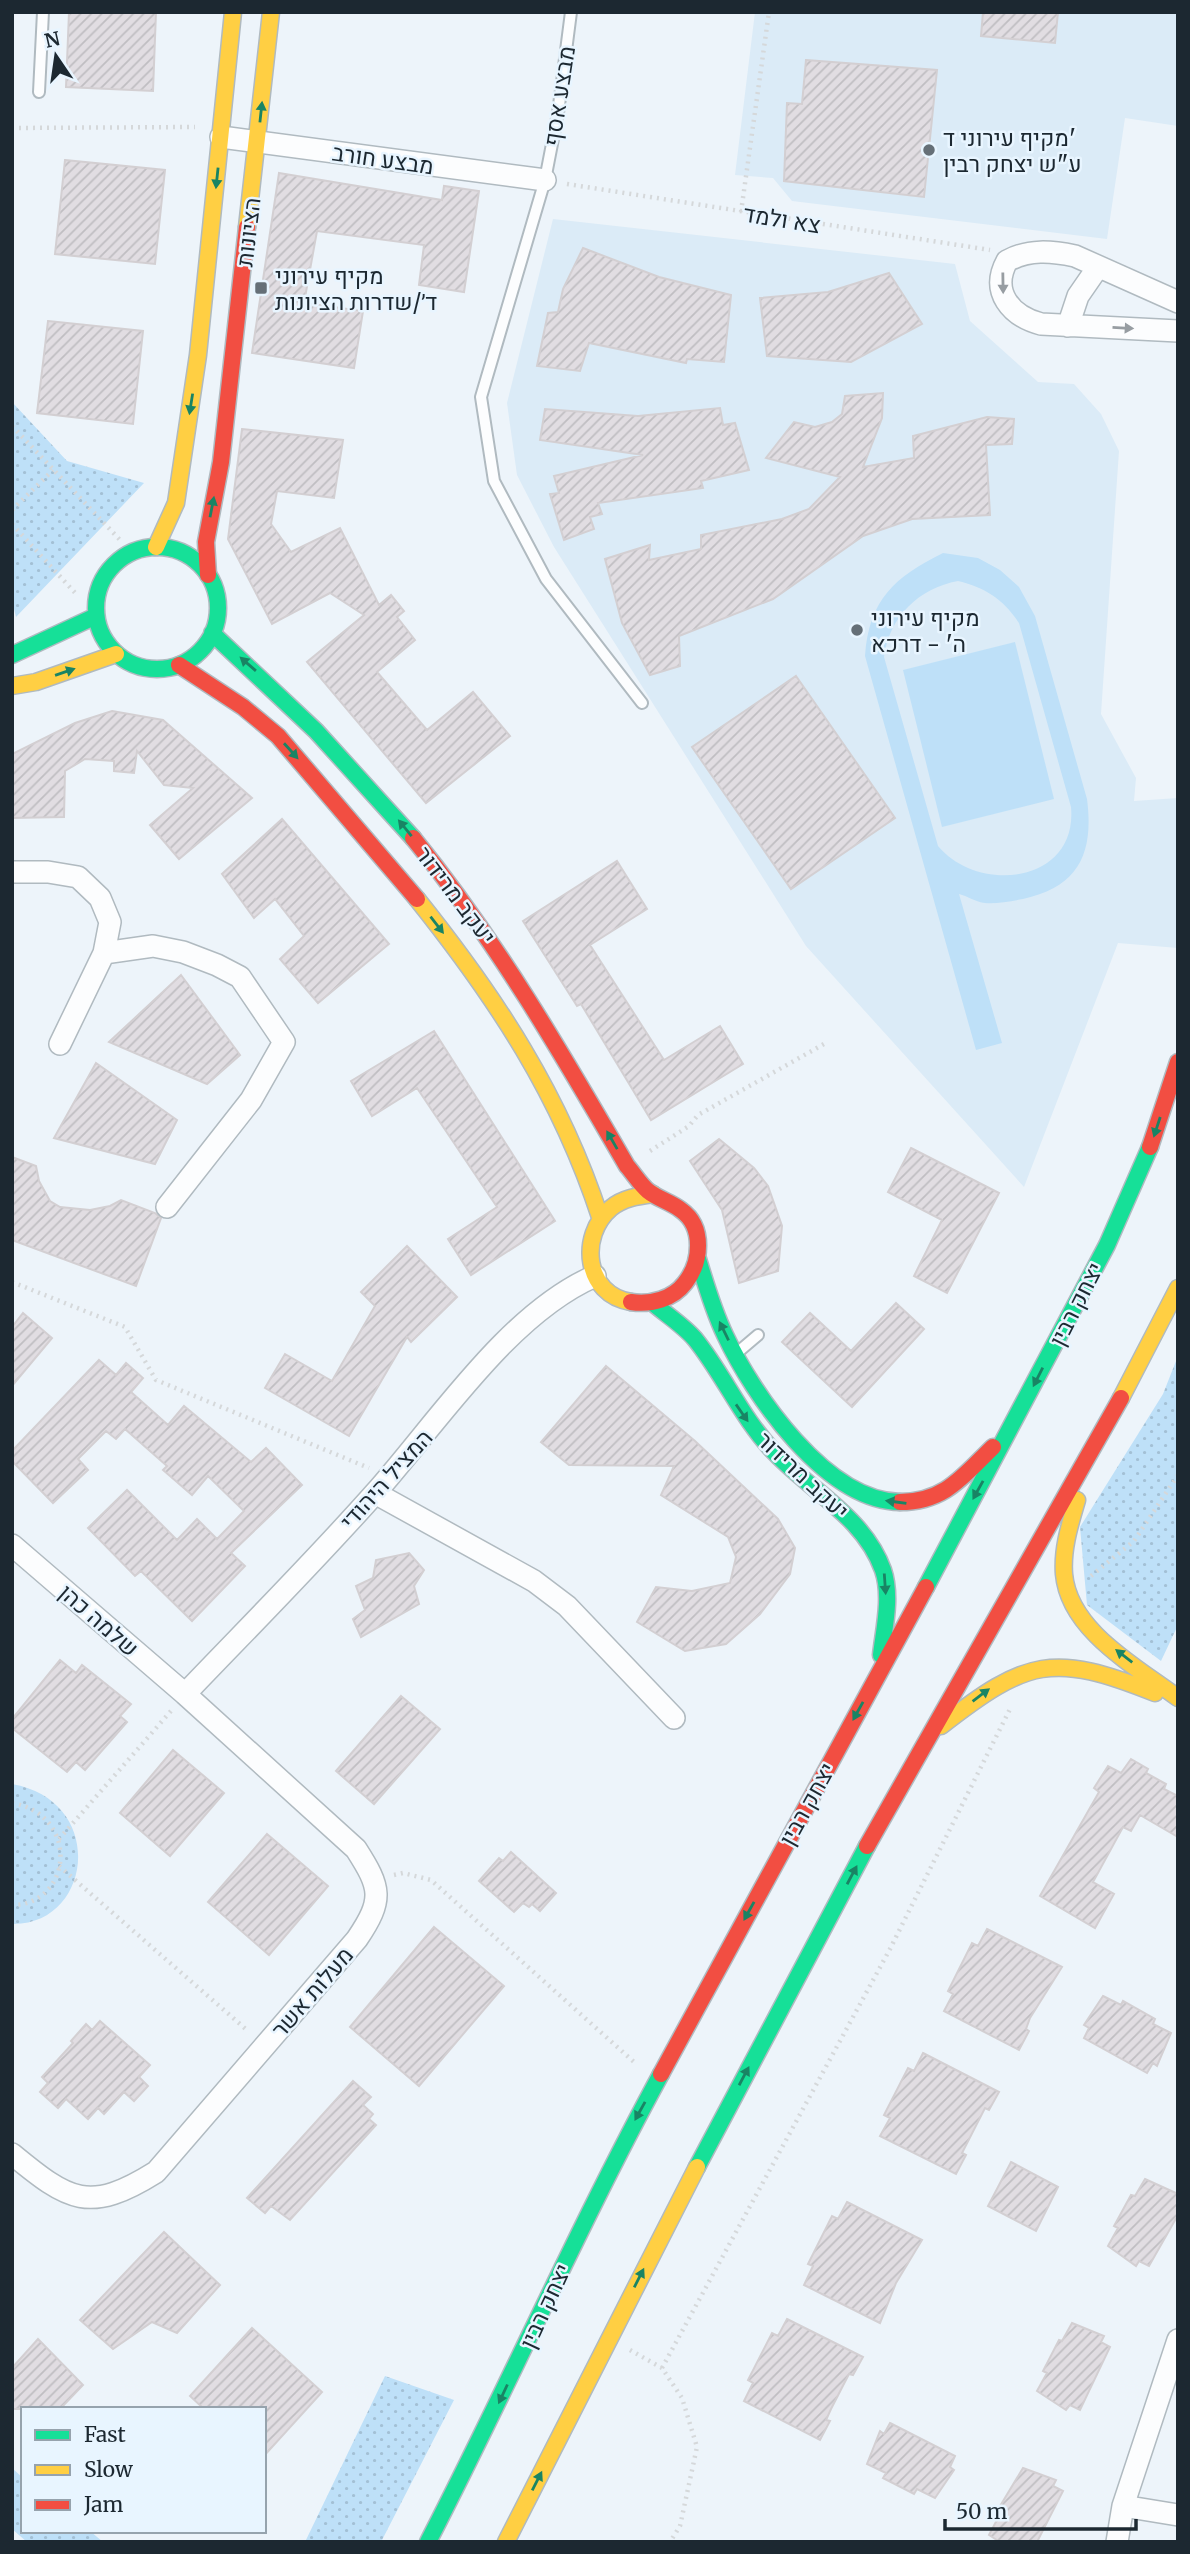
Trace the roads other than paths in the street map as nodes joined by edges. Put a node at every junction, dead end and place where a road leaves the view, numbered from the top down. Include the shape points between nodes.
1 (43, 12) edge
2 (233, 12) edge
3 (271, 12) edge
4 (571, 12) edge
5 (39, 92) dead end
6 (221, 137) junction
7 (258, 142) junction
8 (545, 180) junction
9 (1098, 267) junction
10 (1178, 302) edge
11 (1068, 326) junction
12 (1178, 331) edge
13 (156, 547) junction
14 (208, 575) junction
15 (96, 616) junction
16 (212, 633) junction
17 (12, 654) edge
18 (116, 654) junction
19 (179, 665) junction
20 (12, 686) edge
21 (642, 703) dead end
22 (12, 872) edge
23 (104, 953) junction
24 (60, 1044) dead end
25 (1178, 1062) edge
26 (653, 1195) junction
27 (167, 1207) dead end
28 (600, 1217) junction
29 (698, 1259) junction
30 (595, 1276) junction
31 (1178, 1288) edge
32 (654, 1304) junction
33 (758, 1335) dead end
34 (736, 1354) junction
35 (1011, 1430) junction
36 (1087, 1465) junction
37 (382, 1484) junction
38 (12, 1545) edge
39 (879, 1671) junction
40 (185, 1694) junction
41 (1178, 1700) edge
42 (674, 1718) dead end
43 (927, 1738) junction
44 (12, 2154) edge
45 (1178, 2340) edge
46 (1123, 2506) junction
47 (1178, 2515) edge
48 (428, 2542) edge
49 (506, 2542) edge
50 (1117, 2542) edge

1 - 5 lane
2 - 6 street, הציונות
7 -> 3 street, הציונות
4 - 8 lane, מבצע אסף
6 - 7 street, מבצע חורב
6 -> 13 street, הציונות via 198,355 176,503
7 - 8 street, מבצע חורב
14 -> 7 street, הציונות via 206,542 221,462
8 - 21 lane, מבצע אסף via 481,397 494,481 546,579
9 - 10 street
9 - 11 street via 1082,289
9 -> 11 street via 1057,253 1019,254 1002,270 1006,303 1024,320
11 -> 12 street
13 - 14 street via 176,550
13 - 15 street via 136,550 104,576
14 - 16 street via 218,614
15 - 17 street
15 - 18 street
16 - 19 street via 193,657
26 -> 16 street, יעקב מרידור via 627,1166 481,917 339,754
18 - 19 street via 146,668
20 -> 18 street
19 -> 28 street, יעקב מרידור via 277,735 467,962 515,1032 561,1118 584,1166
22 - 23 street via 78,877 100,898 110,922
23 - 24 street
23 - 27 street via 153,946 217,965 240,977 284,1042 251,1100
25 -> 35 street, יצחק רבין via 1155,1135 1107,1245
26 - 28 street via 630,1197
26 - 29 street via 683,1210 698,1241
28 - 30 street via 589,1256
29 - 32 street via 683,1288
34 -> 29 street, יעקב מרידור via 712,1306
30 - 32 street via 626,1302
30 - 37 street, המציל היהודי via 545,1303 496,1350
31 - 36 street
32 -> 39 street, יעקב מרידור via 694,1338 735,1403 775,1453 854,1522 873,1549 884,1572 887,1607
33 - 34 lane
35 -> 34 street, יעקב מרידור via 947,1489 923,1502 901,1504 863,1495 823,1466 777,1419
35 -> 39 street, יצחק רבין
41 -> 36 street via 1087,1626 1067,1587 1064,1562 1069,1529
36 - 43 street
37 - 40 street, המציל היהודי
37 - 42 street via 567,1606
38 - 40 street, שלמה כהן
39 -> 48 street, יצחק רבין via 612,2162 499,2404
40 - 44 street, מעלות אשר via 356,1849 375,1879 375,1912 357,1939 156,2172 129,2189 78,2198 54,2188
43 -> 41 street via 1008,1677 1052,1664 1078,1665
49 -> 43 street via 704,2150
45 - 46 street
46 - 47 street
46 - 50 street

